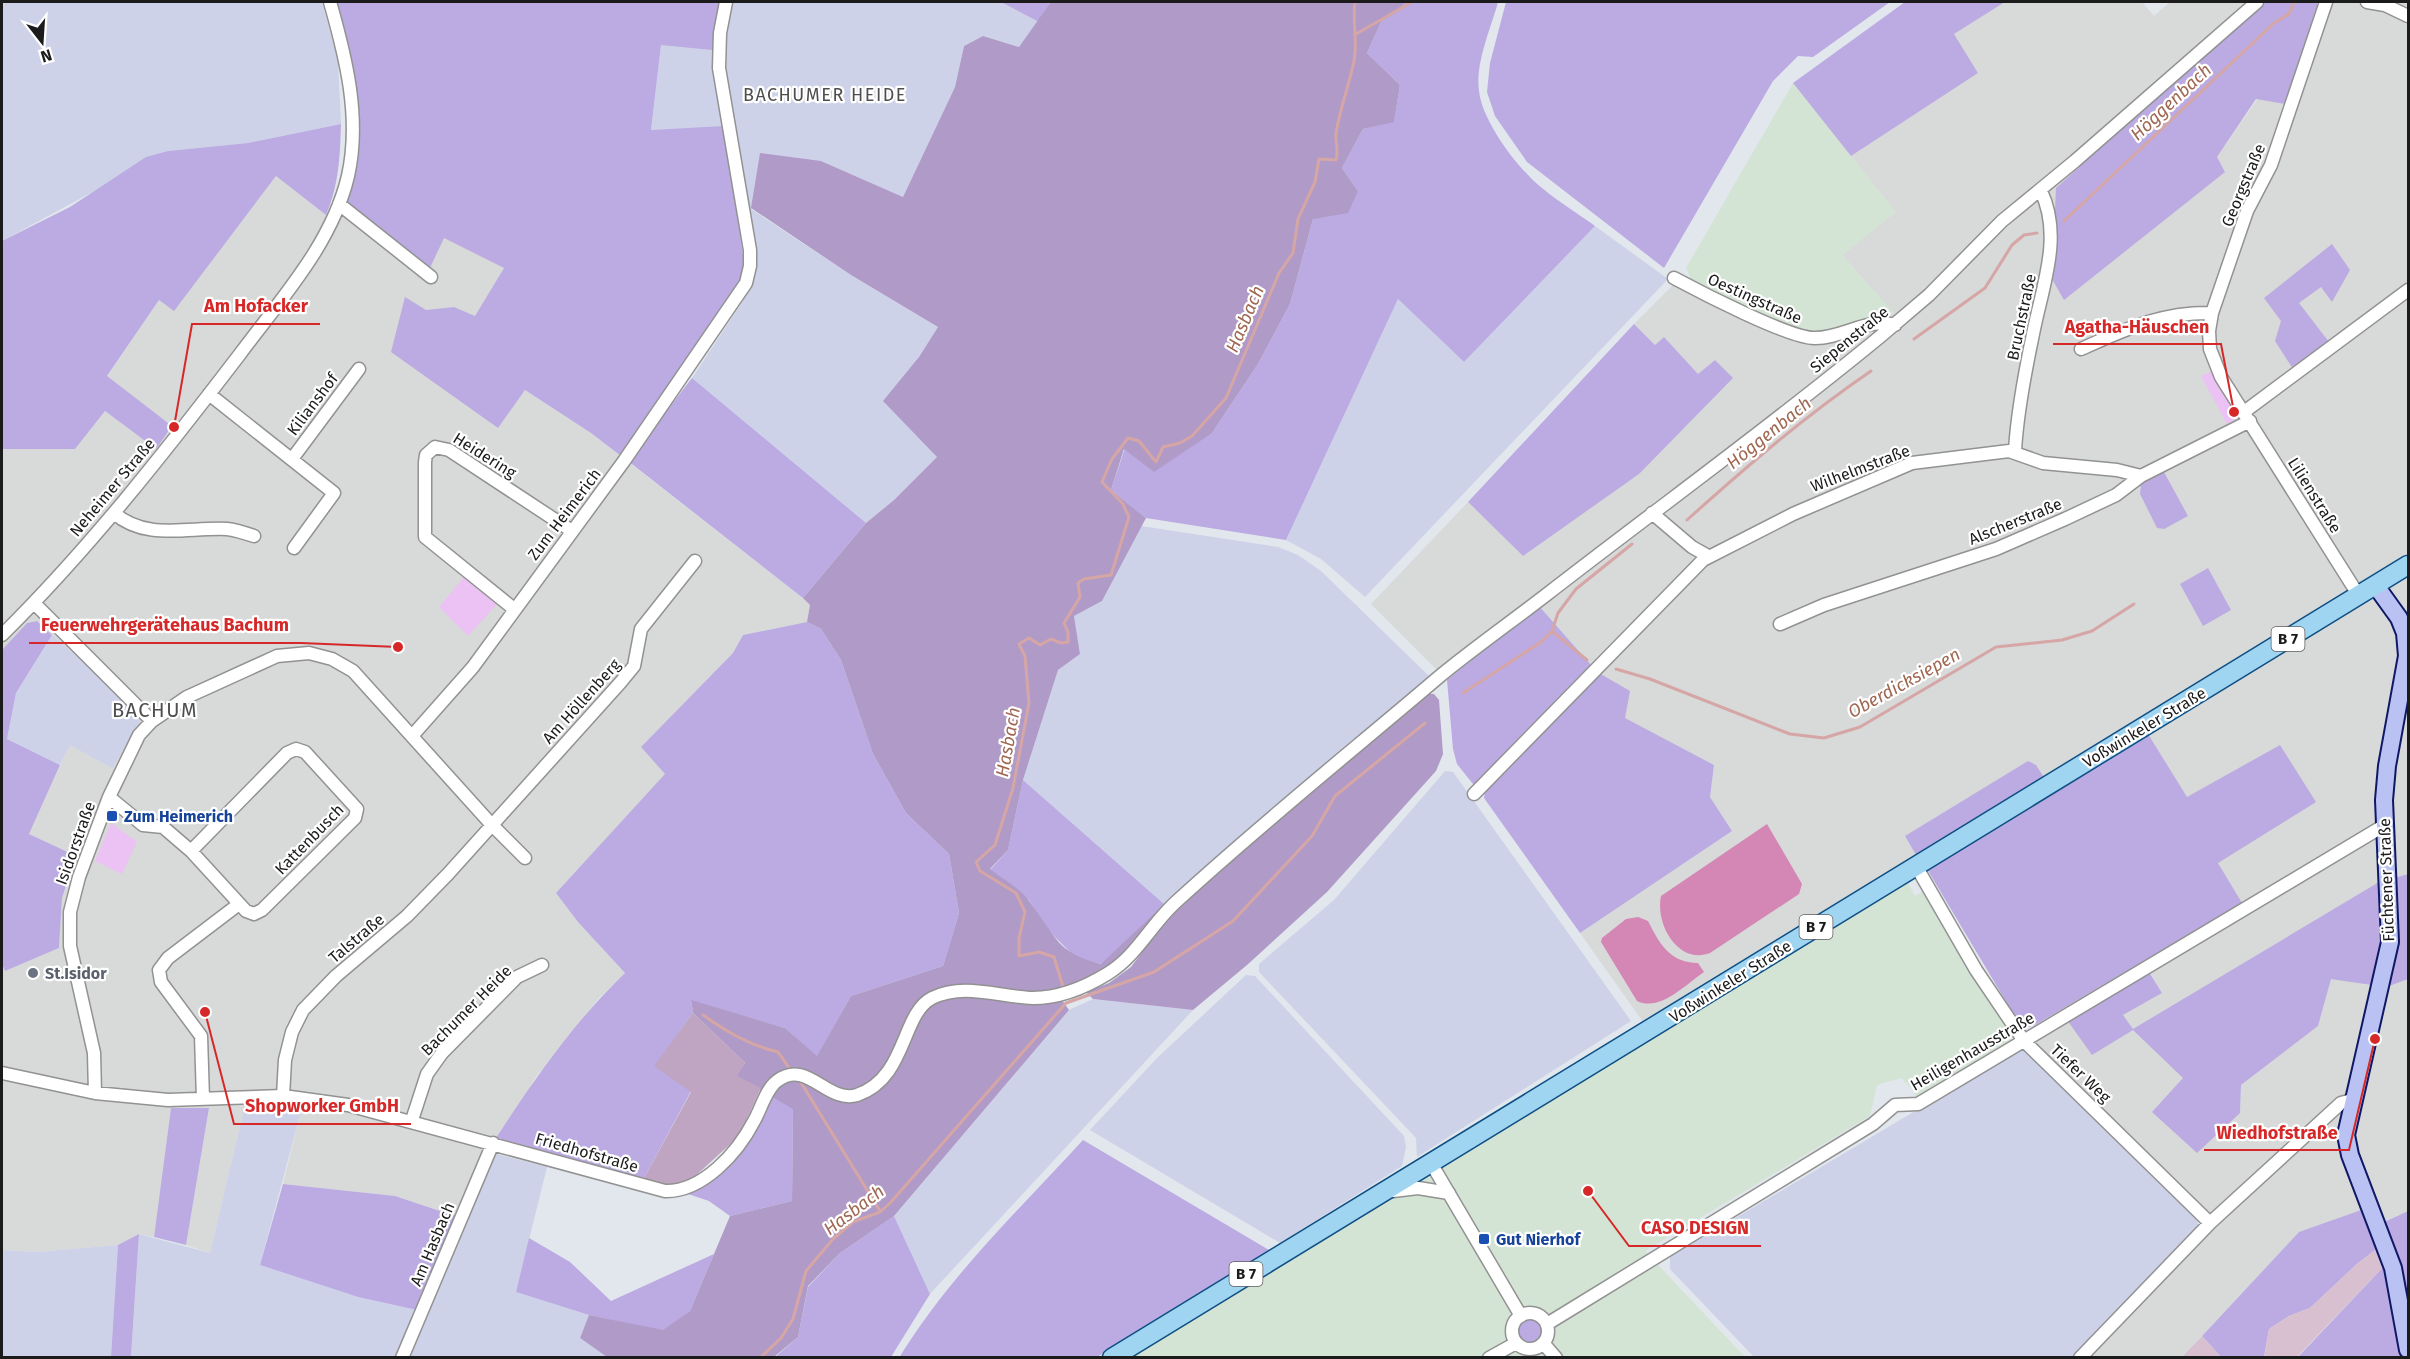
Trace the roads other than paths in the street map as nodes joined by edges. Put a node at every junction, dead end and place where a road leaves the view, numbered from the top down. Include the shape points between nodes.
1 (330, 2) edge
2 (726, 2) edge
3 (2257, 2) edge
4 (2326, 2) edge
5 (2367, 2) edge
6 (2409, 16) edge
7 (2041, 190) junction
8 (339, 204) junction
9 (431, 277) dead end
10 (1674, 278) dead end
11 (2409, 290) edge
12 (2212, 313) junction
13 (1895, 325) junction
14 (2081, 350) dead end
15 (359, 369) dead end
16 (209, 394) junction
17 (2247, 417) junction
18 (2015, 452) junction
19 (292, 459) junction
20 (2141, 476) junction
21 (114, 513) junction
22 (1652, 513) junction
23 (572, 531) junction
24 (254, 536) dead end
25 (294, 548) dead end
26 (1708, 556) junction
27 (695, 561) dead end
28 (2409, 565) edge
29 (2376, 586) junction
30 (2359, 596) junction
31 (34, 603) junction
32 (514, 609) junction
33 (1780, 624) dead end
34 (2407, 633) edge
35 (2, 635) edge
36 (152, 721) junction
37 (412, 736) junction
38 (1474, 794) dead end
39 (109, 797) junction
40 (491, 824) junction
41 (2385, 825) junction
42 (191, 851) junction
43 (525, 858) dead end
44 (1916, 866) junction
45 (239, 904) junction
46 (542, 965) dead end
47 (1072, 991) joint
48 (2024, 1041) junction
49 (2, 1073) edge
50 (95, 1093) junction
51 (283, 1096) junction
52 (203, 1099) junction
53 (2352, 1100) junction
54 (412, 1120) junction
55 (493, 1143) junction
56 (1431, 1163) junction
57 (1380, 1193) junction
58 (1449, 1193) junction
59 (2210, 1223) junction
60 (1521, 1316) junction
61 (1547, 1324) junction
62 (1516, 1343) junction
63 (1544, 1344) junction
64 (2409, 1350) edge
65 (402, 1358) edge
66 (1112, 1358) edge
67 (1489, 1358) edge
68 (1556, 1358) edge
69 (2080, 1358) edge

1 - 8 street, Neheimer Straße via 345,56 352,110 350,164
2 - 23 street, Zum Heimerich via 719,68 750,249 746,283
3 - 7 street, Siepenstraße
4 - 12 street, Georgstraße via 2271,165 2247,211
5 - 6 street
7 - 13 street, Siepenstraße via 2002,221
7 - 18 street, Bruchstraße via 2050,222 2050,249
8 - 9 street
8 - 16 street, Neheimer Straße via 303,269
10 - 13 street, Oestingstraße via 1808,338 1882,322
11 - 17 street, Alscherstraße
12 - 14 street via 2155,318
12 - 17 street, Georgstraße via 2212,360
13 - 22 street, Siepenstraße
15 - 19 street, Kilianshof
16 - 19 street, Kilianshof
16 - 21 street, Neheimer Straße
17 - 20 street, Alscherstraße
17 - 30 street, Lilienstraße
18 - 20 street, Wilhelmstraße via 2043,463
18 - 26 street, Wilhelmstraße via 1916,462 1901,467 1828,497
19 - 25 street, Kilianshof via 334,493
20 - 33 street, Alscherstraße via 2116,495 2018,540 1824,605
21 - 24 street via 130,525 152,531 229,529
21 - 31 street, Neheimer Straße
22 - 26 street
22 - 47 street, Siepenstraße via 1440,676 1175,902 1126,960
23 - 32 street, Zum Heimerich
23 - 32 street, Heidering via 449,450 435,447 426,455 425,537
26 - 38 street, Wilhelmstraße
27 - 40 street, Am Höllenberg via 641,629 634,666
28 - 29 main road, Voßwinkeler Straße / B 7
29 - 30 main road, Voßwinkeler Straße / B 7
29 - 34 street, Füchtener Straße
30 - 44 main road, Voßwinkeler Straße / B 7
31 - 35 street, Neheimer Straße
31 - 36 street
32 - 37 street, Zum Heimerich via 473,667
34 - 41 street, Füchtener Straße via 2406,666 2386,778
36 - 37 street via 187,697 250,666 277,656 309,653 332,659 353,671
36 - 39 street, Isidorstraße via 128,754
37 - 40 street
39 - 42 street via 143,825 163,827
39 - 50 street, Isidorstraße via 70,912 70,946 94,1053
40 - 43 street
40 - 51 street, Talstraße via 407,916 336,976 303,1010 285,1060
41 - 48 street, Heiligenhausstraße
41 - 53 street, Füchtener Straße via 2390,942
42 - 45 street
42 - 45 street, Kattenbusch via 287,753 296,749 305,752 355,804 355,818 262,910 250,913
44 - 48 street, Tiefer Weg via 1976,970
44 - 56 main road, Voßwinkeler Straße / B 7
45 - 52 street via 168,958 159,970 161,982 201,1036
46 - 54 street, Bachumer Heide via 517,977 442,1053 427,1074
47 - 55 street, Friedhofstraße via 1030,998 990,991 945,993 922,1006 893,1065 880,1080 862,1092 843,1096 800,1074 776,1081 751,1128 728,1157 705,1177 680,1190 665,1191
48 - 59 street, Tiefer Weg
48 - 61 street, Heiligenhausstraße via 1918,1104 1895,1105 1873,1124
49 - 50 street
50 - 52 street, Friedhofstraße
51 - 52 street, Friedhofstraße
51 - 54 street, Friedhofstraße via 348,1105
53 - 59 street via 2341,1103
53 - 64 street, Füchtener Straße via 2347,1144 2390,1257
54 - 55 street, Friedhofstraße
55 - 65 street, Am Hasbach
56 - 57 main road, Voßwinkeler Straße / B 7
56 - 58 street
57 - 58 street via 1407,1188
57 - 66 main road, Voßwinkeler Straße / B 7
58 - 60 street
59 - 69 street
60 - 61 street via 1536,1314
60 - 62 street via 1512,1328
61 - 63 street
62 - 63 street via 1530,1350
62 - 67 street
63 - 68 street

